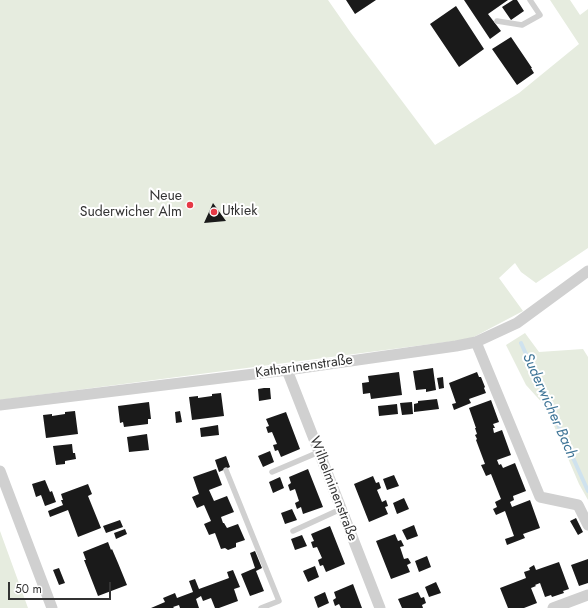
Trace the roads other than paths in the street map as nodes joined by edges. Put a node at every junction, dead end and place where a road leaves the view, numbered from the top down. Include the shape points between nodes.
1 (530, 0) edge
2 (497, 21) dead end
3 (588, 272) edge
4 (476, 342) junction
5 (287, 370) junction
6 (0, 405) edge
7 (319, 452) junction
8 (226, 470) dead end
9 (0, 471) edge
10 (272, 472) dead end
11 (341, 509) junction
12 (588, 525) edge
13 (294, 531) dead end
14 (588, 595) edge
15 (52, 608) edge
16 (261, 608) edge
17 (380, 608) edge
18 (553, 608) edge

1 - 2 lane via 540,15 522,25
3 - 4 street, Katharinenstraße via 517,323
4 - 5 street, Katharinenstraße
4 - 12 street via 540,497 578,505
5 - 6 street, Katharinenstraße
5 - 7 street, Wilhelminenstraße
7 - 10 lane
7 - 11 street, Wilhelminenstraße
8 - 16 lane via 279,601
9 - 15 street
11 - 13 lane
11 - 17 street, Wilhelminenstraße
14 - 18 street

